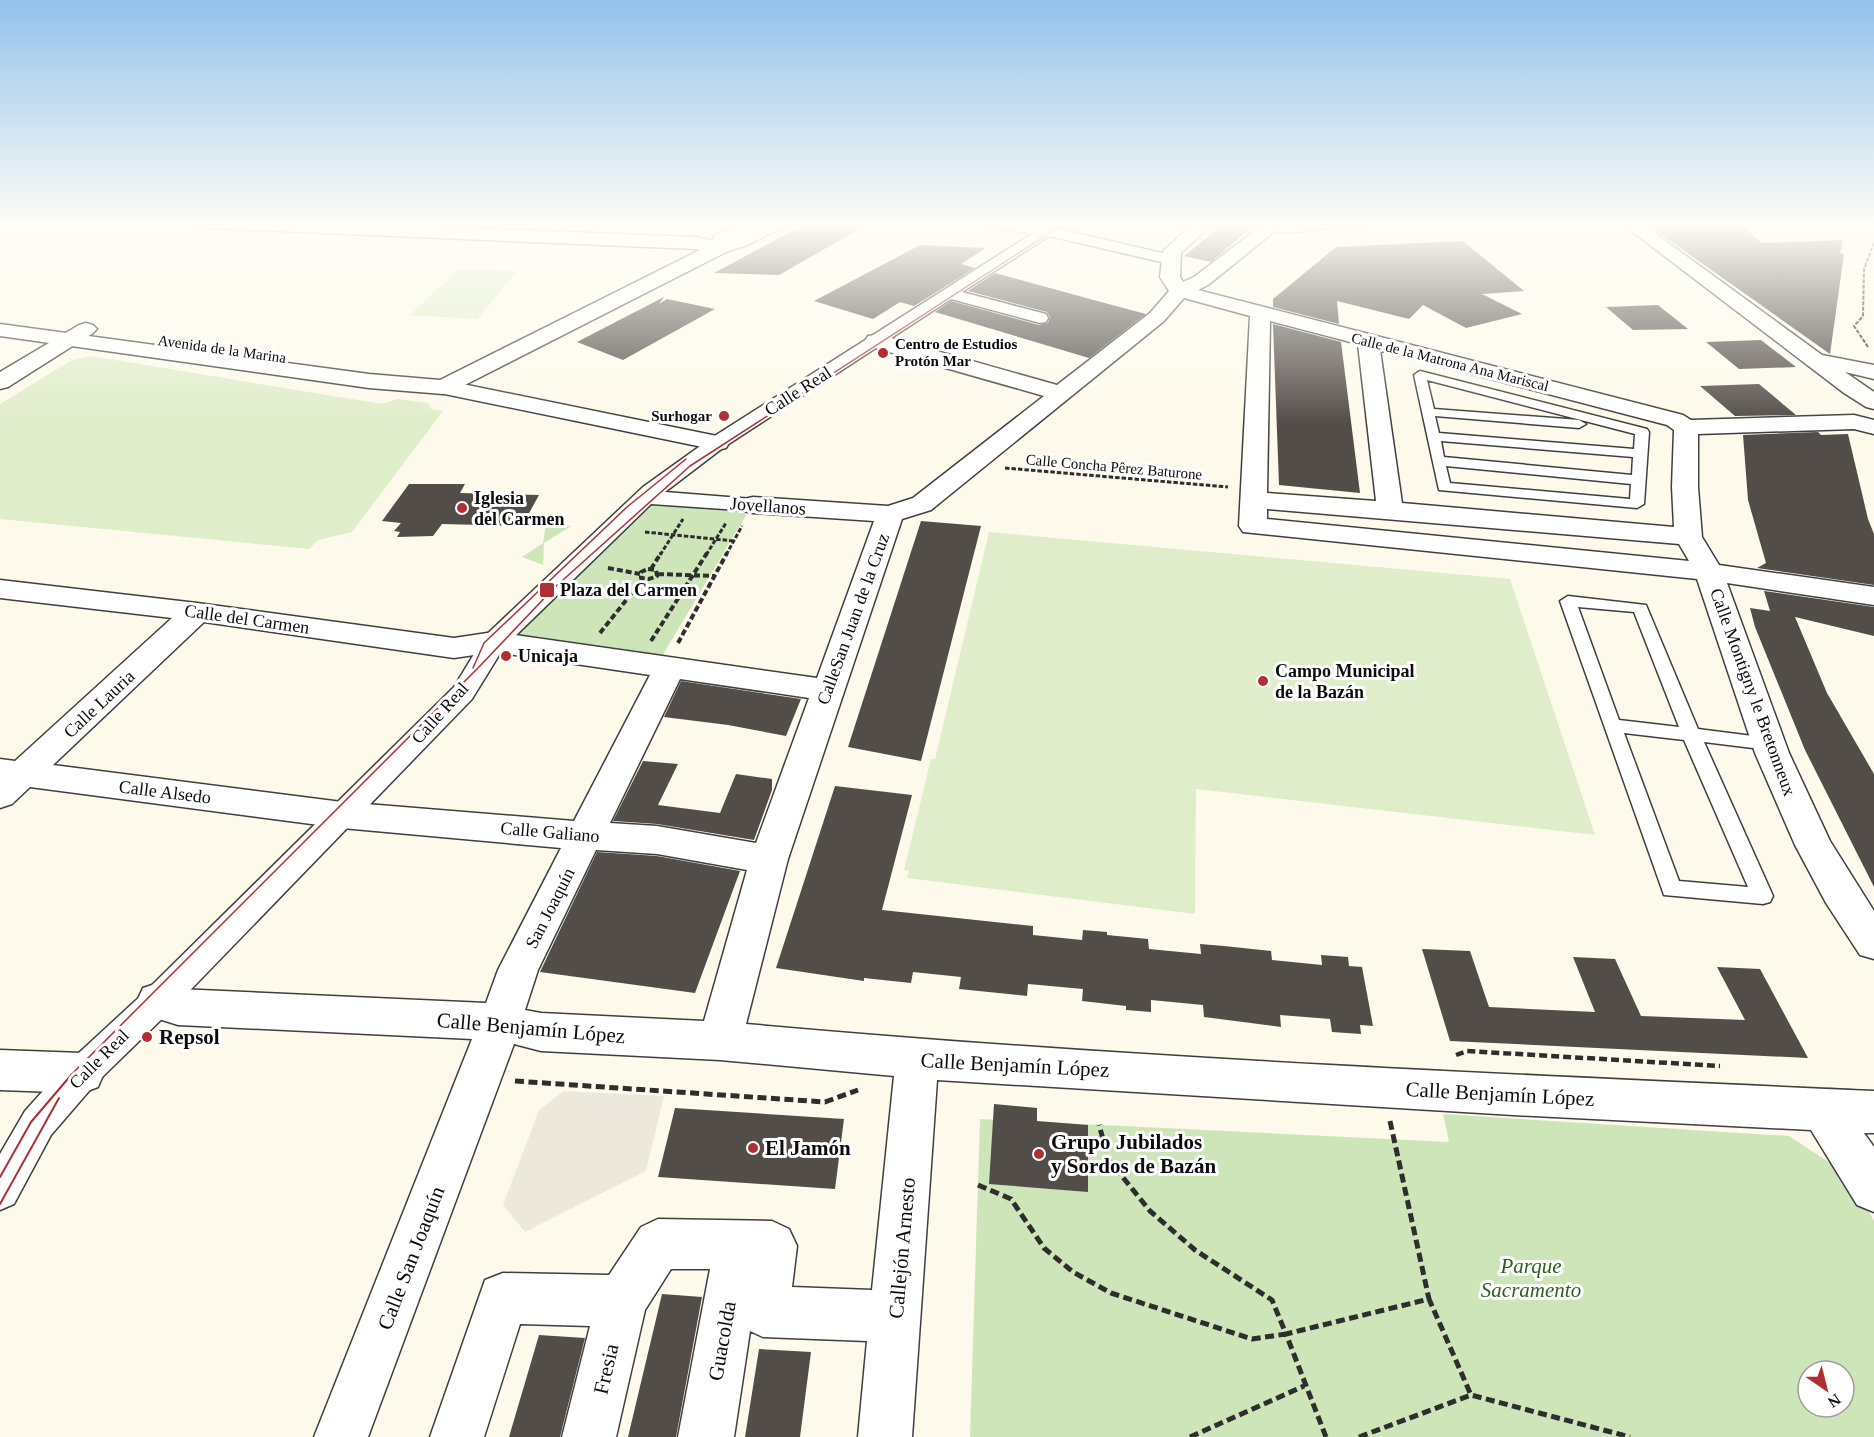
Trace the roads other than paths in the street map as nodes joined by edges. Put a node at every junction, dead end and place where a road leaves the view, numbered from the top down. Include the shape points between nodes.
1 (635, 290) edge
2 (956, 290) edge
3 (1721, 290) edge
4 (1179, 291) joint
5 (950, 294) junction
6 (1260, 313) junction
7 (0, 316) edge
8 (1040, 318) dead end
9 (86, 329) junction
10 (0, 330) edge
11 (67, 340) junction
12 (876, 341) junction
13 (1368, 341) junction
14 (1814, 359) junction
15 (1442, 369) junction
16 (1874, 372) edge
17 (0, 382) edge
18 (442, 387) junction
19 (1423, 390) junction
20 (1484, 390) junction
21 (1063, 394) junction
22 (1874, 402) edge
23 (1428, 412) junction
24 (1598, 421) junction
25 (1867, 422) edge
26 (1686, 427) junction
27 (1433, 436) junction
28 (717, 443) junction
29 (1640, 454) junction
30 (1438, 461) junction
31 (1638, 480) junction
32 (1255, 495) junction
33 (645, 496) junction
34 (745, 505) joint
35 (1390, 510) junction
36 (891, 514) junction
37 (1688, 537) junction
38 (1709, 572) junction
39 (0, 589) edge
40 (1874, 596) edge
41 (197, 612) junction
42 (494, 642) junction
43 (654, 664) junction
44 (827, 690) junction
45 (1612, 725) junction
46 (1691, 735) junction
47 (1769, 744) junction
48 (8, 780) edge
49 (336, 814) junction
50 (586, 836) junction
51 (769, 859) junction
52 (1874, 943) edge
53 (158, 1001) junction
54 (498, 1022) junction
55 (720, 1041) junction
56 (917, 1059) junction
57 (0, 1070) edge
58 (82, 1073) junction
59 (480, 1079) joint
60 (1824, 1110) junction
61 (1874, 1112) edge
62 (1874, 1189) edge
63 (0, 1191) edge
64 (739, 1245) junction
65 (622, 1300) junction
66 (897, 1317) junction
67 (341, 1437) edge
68 (457, 1437) edge
69 (589, 1437) edge
70 (706, 1437) edge
71 (885, 1437) edge

1 - 18 street
2 - 5 street, Calle Real
3 - 14 street
4 - 6 street, Calle de la Matrona Ana Mariscal
4 - 21 street, CalleSan Juan de la Cruz via 1157,317
5 - 8 street
5 - 12 street, Calle Real
6 - 13 street, Calle de la Matrona Ana Mariscal
6 - 32 street
7 - 9 street, Avenida de la Marina
9 - 11 street
9 - 18 street, Avenida de la Marina via 381,372
10 - 11 street, Avenida de la Marina
11 - 17 street
11 - 18 street, Avenida de la Marina
12 - 21 street
12 - 28 street, Calle Real
13 - 15 street, Calle de la Matrona Ana Mariscal
13 - 35 street
14 - 16 street
14 - 22 street
15 - 19 lane via 1420,375
15 - 20 lane
15 - 26 street, Calle de la Matrona Ana Mariscal via 1676,420
18 - 28 street, Avenida de la Marina
19 - 20 lane via 1466,394
19 - 23 lane
20 - 24 lane
21 - 36 street, CalleSan Juan de la Cruz via 922,504
23 - 24 lane via 1591,425
23 - 27 lane
24 - 29 lane via 1641,432
25 - 26 street
26 - 37 street, Calle Montigny le Bretonneux
27 - 29 lane
27 - 30 lane
28 - 33 street, Calle Real
29 - 31 lane
30 - 31 lane
30 - 31 lane via 1444,487 1637,504
32 - 35 street
32 - 38 street via 1253,526
33 - 34 street, Jovellanos
33 - 42 street, Calle Real
34 - 36 street, Jovellanos
35 - 37 street
36 - 44 street, CalleSan Juan de la Cruz
37 - 38 street, Calle Montigny le Bretonneux
38 - 40 street
38 - 47 street, Calle Montigny le Bretonneux
39 - 41 street, Calle del Carmen
41 - 42 street, Calle del Carmen via 454,648
41 - 48 street, Calle Lauria
42 - 43 street, Calle del Carmen
42 - 49 street, Calle Real via 463,693
43 - 44 street, Calle del Carmen
43 - 50 street, San Joaquín
44 - 51 street, CalleSan Juan de la Cruz
45 - 46 lane
45 - 46 lane via 1568,601 1640,608
45 - 46 lane via 1671,890 1763,896
46 - 47 lane
47 - 52 street, Calle Montigny le Bretonneux via 1813,845
48 - 49 street, Calle Alsedo
49 - 50 street, Calle Galiano
49 - 53 street, Calle Real
50 - 51 street, Calle Galiano via 657,840
50 - 54 street, San Joaquín via 518,970
51 - 55 street, CalleSan Juan de la Cruz
53 - 54 street, Calle Benjamín López via 178,1007
53 - 58 street, Calle Real
54 - 55 street, Calle Benjamín López via 541,1032
54 - 59 street, San Joaquín
55 - 56 street, Calle Benjamín López
56 - 60 street, Calle Benjamín López
56 - 66 street, Callejón Arnesto
57 - 58 street
58 - 63 street, Calle Real via 38,1124
59 - 67 street, Calle San Joaquín
60 - 61 street, Calle Benjamín López
60 - 62 street
64 - 65 street, Fresia via 658,1244
64 - 66 street via 772,1246 763,1311
64 - 70 street, Guacolda
65 - 68 street via 503,1298
65 - 69 street, Fresia
66 - 71 street, Callejón Arnesto

